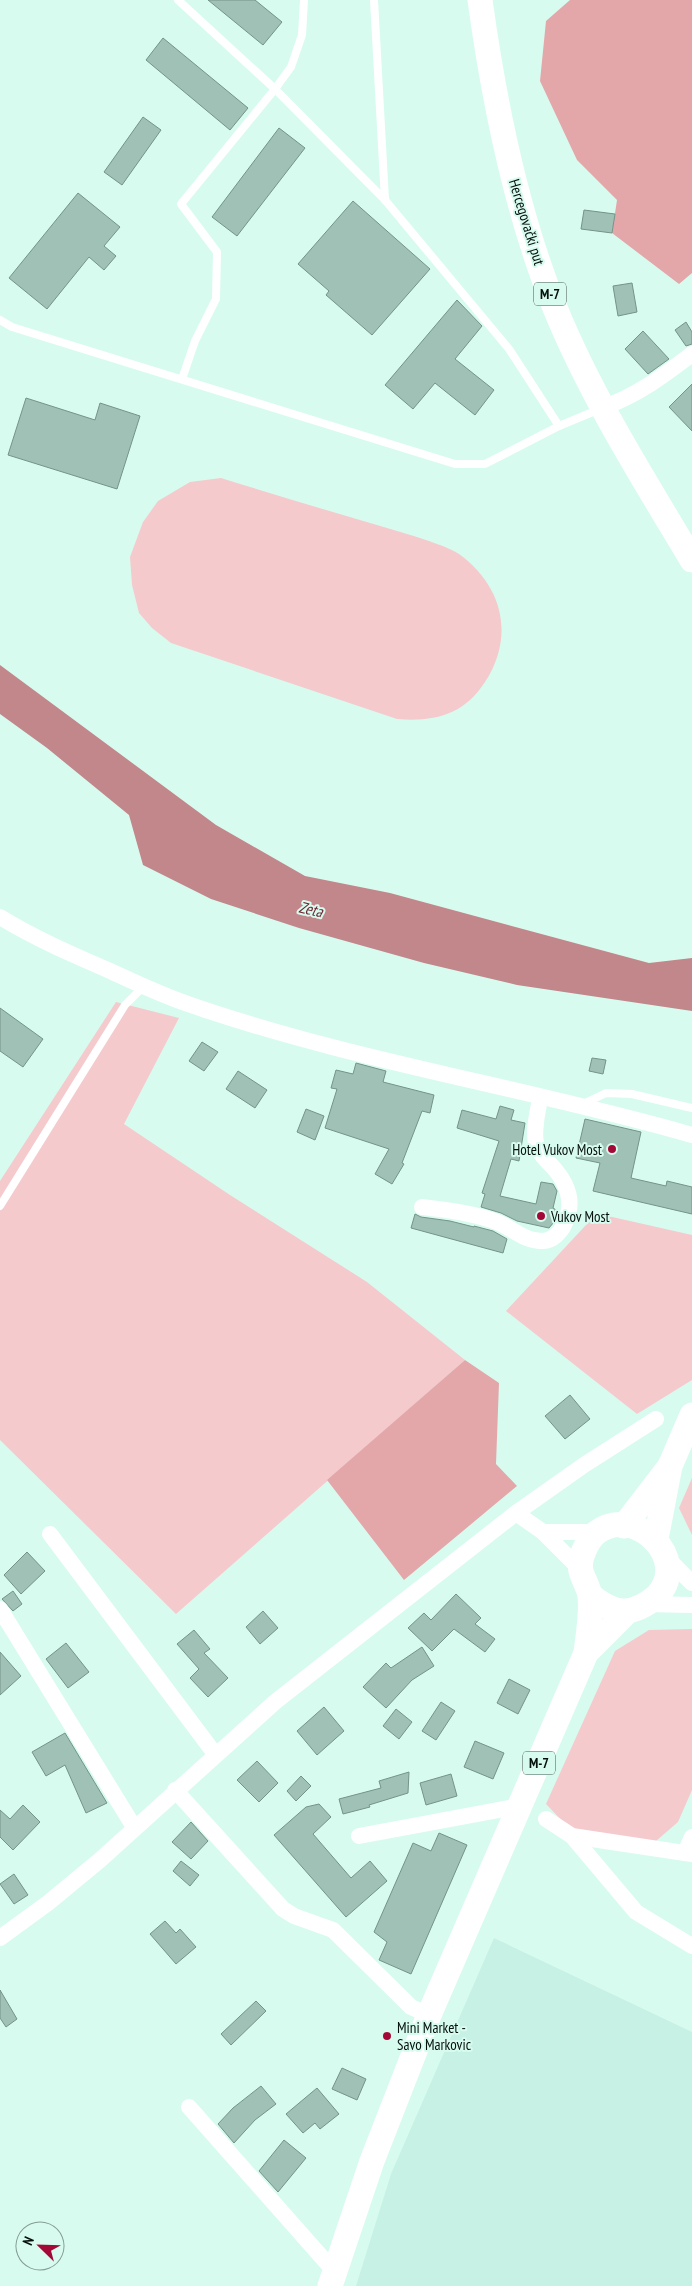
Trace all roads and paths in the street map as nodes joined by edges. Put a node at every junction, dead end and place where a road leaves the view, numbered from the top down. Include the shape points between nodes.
1 (178, 0) edge
2 (304, 0) edge
3 (374, 0) edge
4 (480, 0) edge
5 (275, 89) junction
6 (385, 200) junction
7 (0, 320) edge
8 (692, 354) edge
9 (182, 379) junction
10 (604, 408) junction
11 (559, 426) junction
12 (692, 560) edge
13 (0, 916) edge
14 (144, 986) junction
15 (540, 1098) junction
16 (581, 1105) junction
17 (692, 1108) edge
18 (692, 1135) edge
19 (0, 1206) edge
20 (422, 1207) dead end
21 (692, 1415) edge
22 (656, 1419) dead end
23 (670, 1466) junction
24 (516, 1513) junction
25 (624, 1526) junction
26 (543, 1532) junction
27 (597, 1532) junction
28 (50, 1534) dead end
29 (662, 1549) junction
30 (580, 1568) junction
31 (692, 1583) edge
32 (590, 1595) junction
33 (692, 1605) edge
34 (637, 1608) junction
35 (0, 1609) edge
36 (586, 1653) junction
37 (215, 1754) junction
38 (175, 1790) junction
39 (520, 1806) junction
40 (546, 1819) dead end
41 (134, 1827) junction
42 (359, 1836) dead end
43 (572, 1836) junction
44 (692, 1837) edge
45 (689, 1853) edge
46 (0, 1938) edge
47 (692, 1946) edge
48 (429, 2015) junction
49 (189, 2107) dead end
50 (332, 2279) edge

1 - 5 lane
2 - 5 lane via 302,35 291,66
3 - 6 lane
4 - 10 main road, Hercegovački put / M-7 via 503,132 538,259 565,331
5 - 6 lane
5 - 9 lane via 182,204 217,252 216,299 195,341
6 - 11 lane via 509,349
7 - 9 lane via 12,327
8 - 10 street via 625,400
9 - 11 lane via 455,464 485,464
10 - 11 lane
10 - 12 main road, Hercegovački put / M-7
13 - 14 street via 31,936
14 - 15 street via 187,1004 327,1047
14 - 19 lane via 125,1005
15 - 16 street
15 - 20 street via 536,1144 561,1176 570,1201 568,1218 560,1232 552,1239 541,1241 522,1237 498,1222 457,1211
16 - 17 lane via 606,1093 632,1094
16 - 18 street
21 - 23 main road, M-7
22 - 24 street
23 - 25 main road, M-7
23 - 29 main road, M-7
24 - 26 street
24 - 37 street via 275,1702
25 - 27 main road via 612,1526
25 - 29 main road via 639,1528
26 - 27 street
26 - 30 street
27 - 30 main road via 582,1557
28 - 37 street
29 - 31 street
29 - 34 main road, M-7 via 668,1580 660,1592
30 - 32 main road, M-7
32 - 34 main road via 613,1610
32 - 36 main road, M-7
33 - 34 street
34 - 36 main road, M-7
35 - 41 street
36 - 39 main road, M-7
37 - 38 street
38 - 41 street
38 - 48 street via 283,1909 333,1930 411,2008
39 - 42 street
39 - 48 main road, M-7
40 - 43 street
41 - 46 street via 70,1885
43 - 45 street
43 - 47 street via 636,1912
44 - 45 street
48 - 50 main road, M-7 via 386,2124
49 - 50 street

